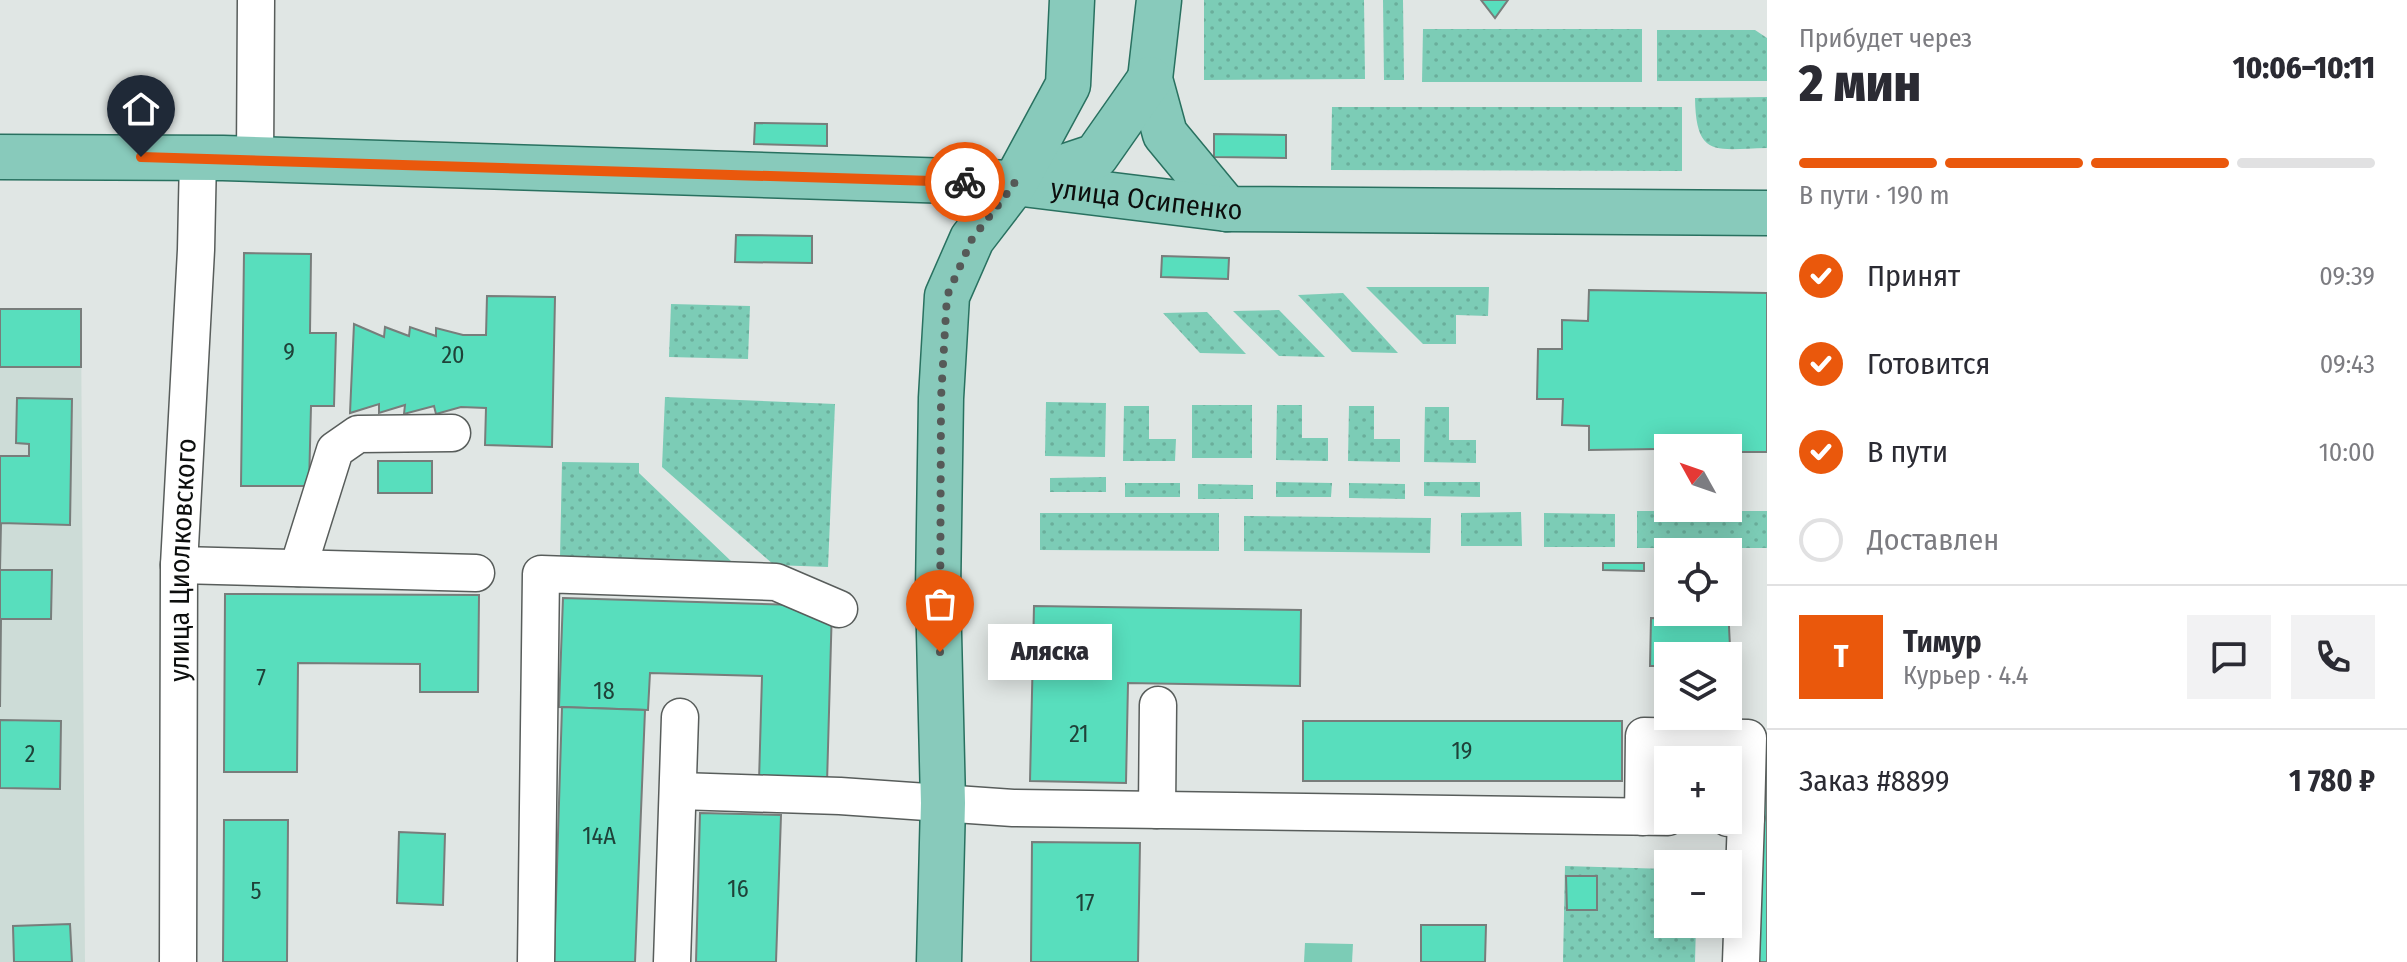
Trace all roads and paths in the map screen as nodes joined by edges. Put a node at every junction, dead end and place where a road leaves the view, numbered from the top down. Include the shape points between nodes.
1 (256, 0) edge
2 (1072, 0) edge
3 (1159, 0) edge
4 (1150, 79) junction
5 (0, 157) edge
6 (198, 157) junction
7 (255, 159) junction
8 (1015, 183) junction
9 (1227, 209) junction
10 (1767, 213) edge
11 (452, 433) dead end
12 (179, 565) junction
13 (298, 568) junction
14 (476, 573) dead end
15 (839, 609) dead end
16 (1158, 705) dead end
17 (680, 717) dead end
18 (1742, 782) edge
19 (679, 791) junction
20 (943, 803) junction
21 (1157, 810) junction
22 (1654, 810) edge
23 (1654, 817) edge
24 (1737, 834) edge
25 (178, 962) edge
26 (536, 962) edge
27 (672, 962) edge
28 (939, 962) edge
29 (1741, 962) edge

1 - 7 street
2 - 8 main road via 1068,85
3 - 4 main road
4 - 8 main road via 1096,156
4 - 9 main road via 1165,134
5 - 6 main road, улица Осипенко
6 - 7 main road, улица Осипенко
6 - 12 street, улица Циолковского
7 - 8 main road, улица Осипенко
8 - 9 main road, улица Осипенко
8 - 20 main road via 972,239 947,296 939,562
9 - 10 main road, улица Осипенко
11 - 13 street via 358,434 335,450
12 - 13 street
12 - 25 street, улица Циолковского
13 - 14 street
15 - 26 street via 776,582 541,574
16 - 21 street
17 - 19 street
18 - 22 street via 1748,738 1644,736
19 - 20 street
19 - 27 street
20 - 21 street
20 - 28 main road
21 - 23 street
24 - 29 street

